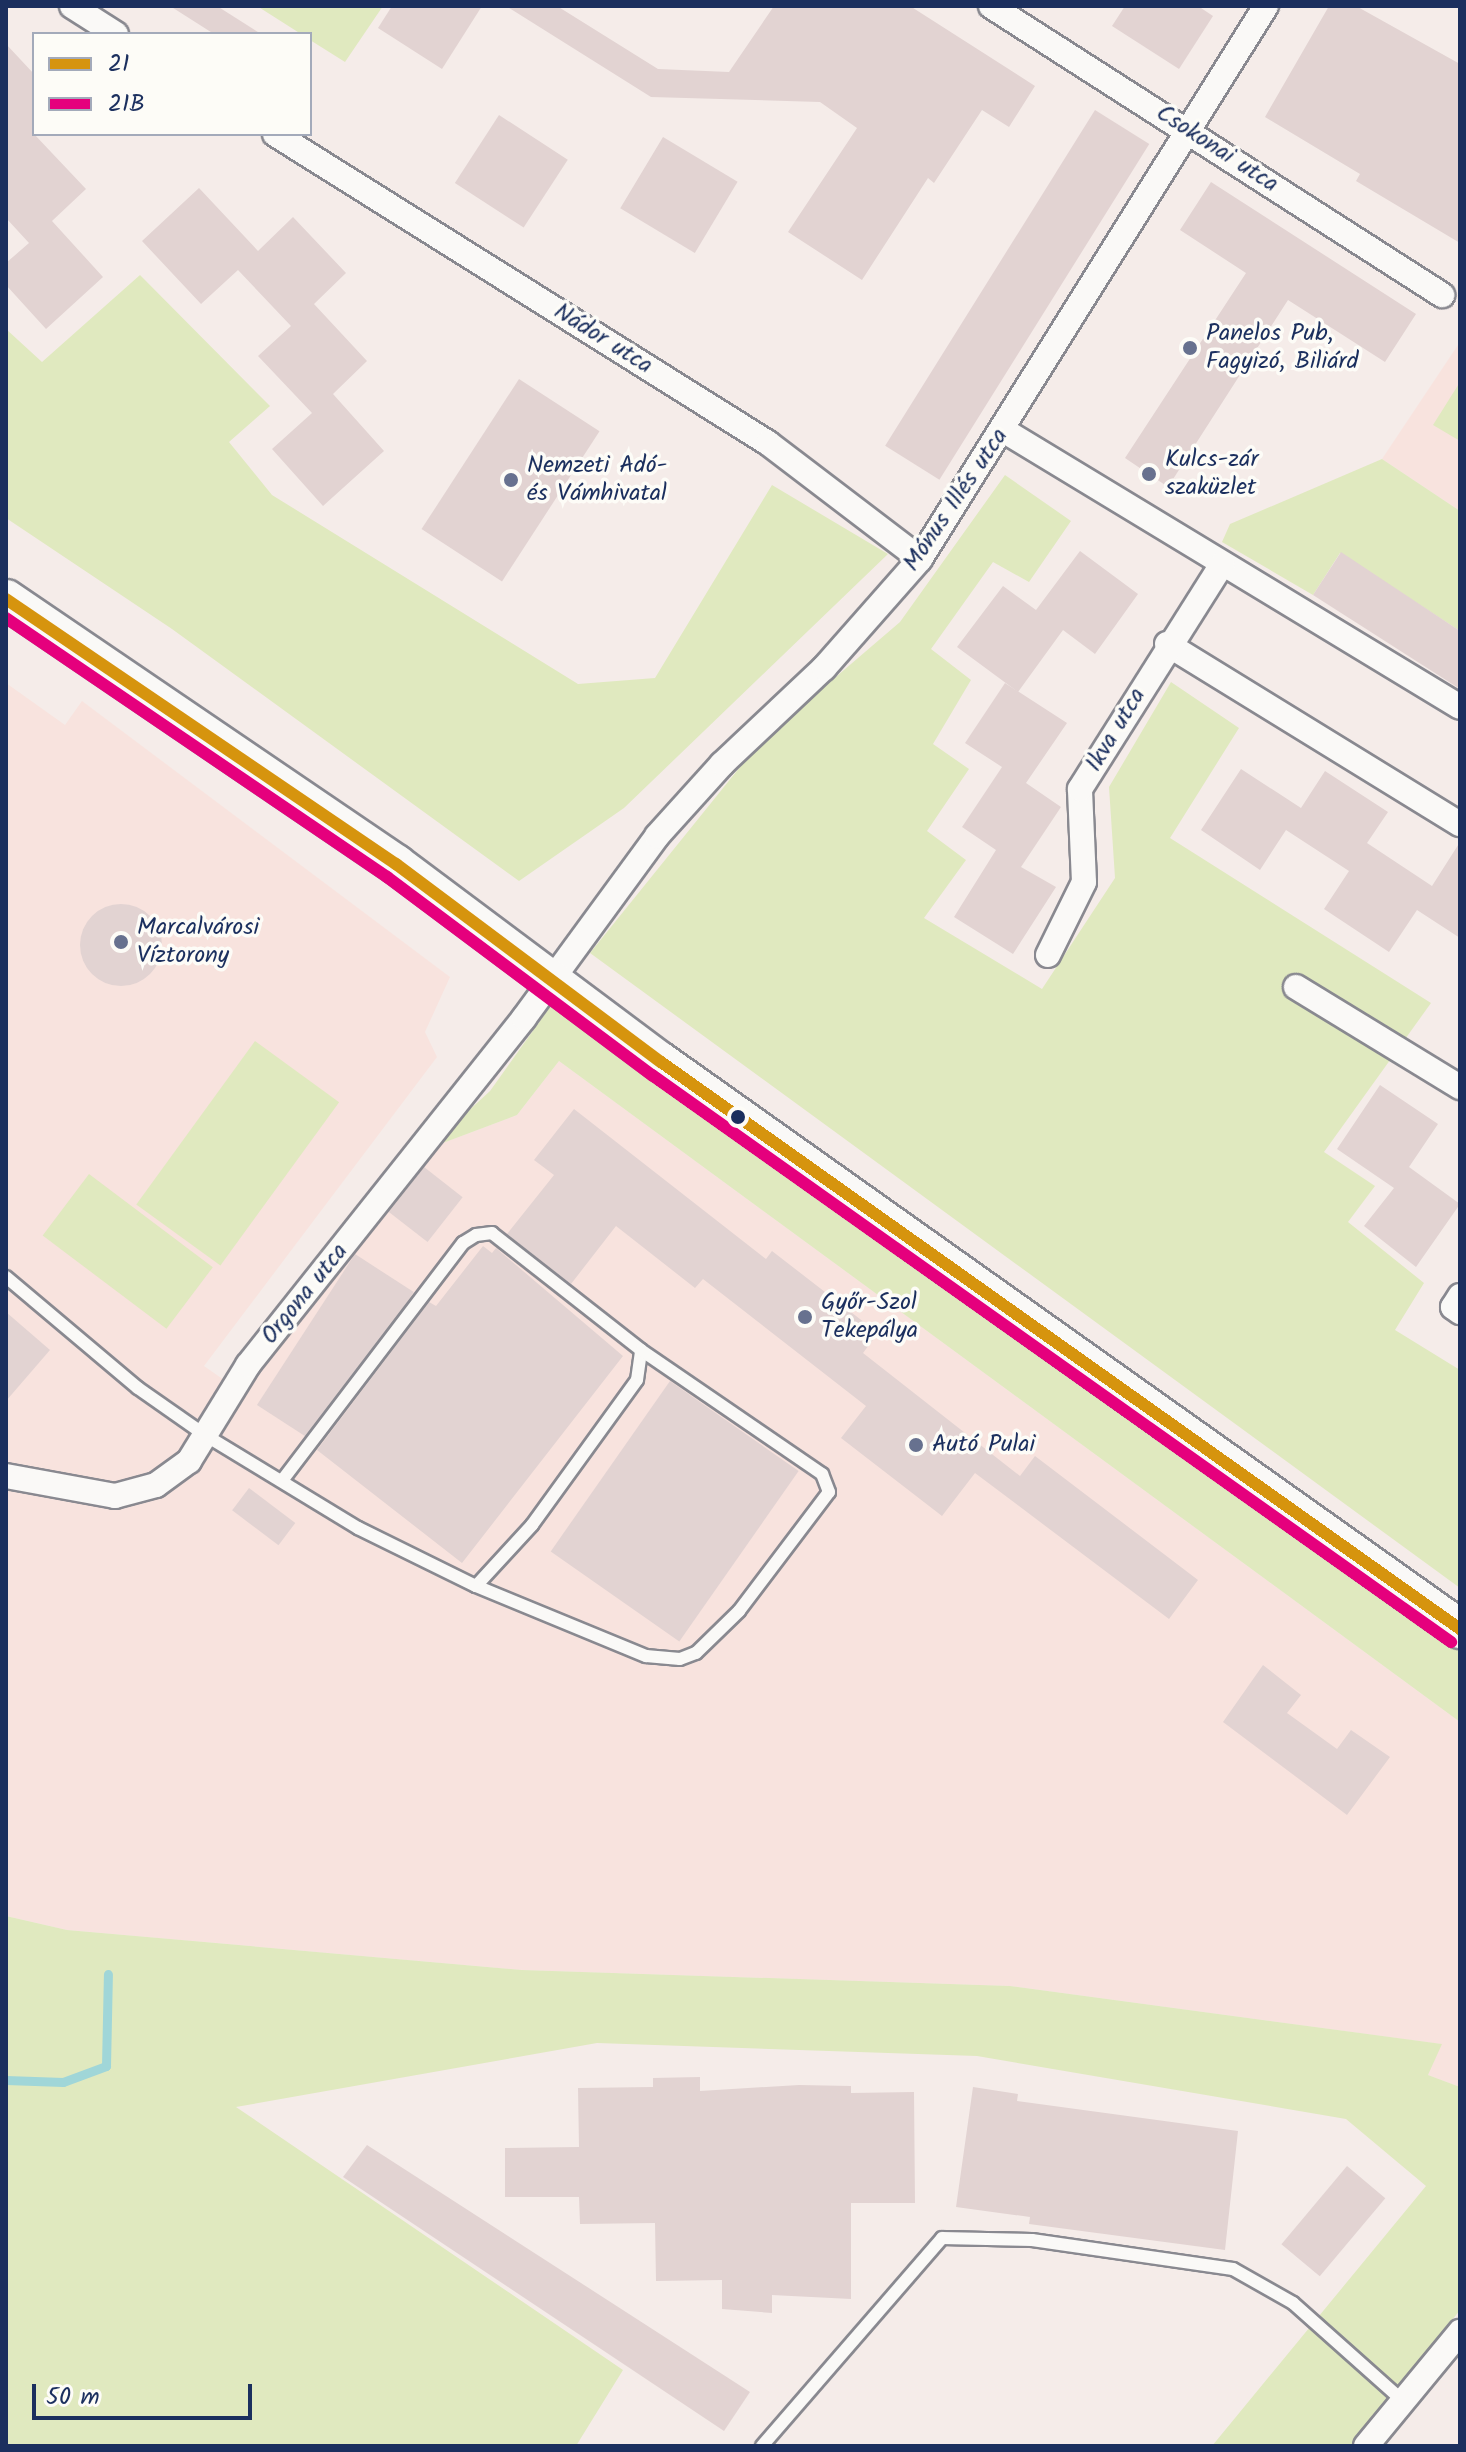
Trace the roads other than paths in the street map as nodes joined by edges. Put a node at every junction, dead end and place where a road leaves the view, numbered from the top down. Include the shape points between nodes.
1 (72, 6) edge
2 (991, 6) edge
3 (1266, 6) edge
4 (113, 32) edge
5 (1189, 130) junction
6 (278, 136) edge
7 (1442, 295) dead end
8 (1003, 430) junction
9 (920, 559) junction
10 (1222, 564) junction
11 (6, 599) edge
12 (1167, 644) junction
13 (1460, 707) edge
14 (1460, 824) edge
15 (1048, 955) dead end
16 (551, 981) junction
17 (1296, 987) dead end
18 (1460, 1087) edge
19 (6, 1277) edge
20 (1460, 1296) edge
21 (1460, 1312) edge
22 (641, 1350) junction
23 (205, 1435) junction
24 (6, 1476) edge
25 (282, 1481) junction
26 (476, 1586) junction
27 (1460, 1629) edge
28 (1460, 2332) edge
29 (1403, 2401) junction
30 (762, 2446) edge
31 (1366, 2446) edge

1 - 4 street
2 - 5 street, Csokonai utca
3 - 5 street, Mónus Illés utca
5 - 7 street, Csokonai utca
5 - 8 street, Mónus Illés utca
6 - 9 street, Nádor utca via 768,443
8 - 9 street, Mónus Illés utca
8 - 10 street
9 - 16 street, Mónus Illés utca via 824,668 722,764 657,836
10 - 12 street, Ikva utca
10 - 13 street
11 - 16 main road via 384,855
12 - 14 street
12 - 15 street, Ikva utca via 1080,789 1084,882
16 - 23 street, Orgona utca via 248,1365
16 - 27 main road
17 - 18 street
19 - 23 lane via 138,1388
20 - 21 street via 1453,1307
22 - 25 lane via 492,1233 476,1235 463,1243
22 - 26 lane via 637,1380 532,1525
22 - 26 lane via 822,1474 829,1492 739,1611 696,1653 680,1659 646,1656
23 - 24 street, Orgona utca via 189,1461 156,1485 115,1496
23 - 25 lane
25 - 26 lane via 358,1528
28 - 29 street
29 - 30 lane via 1293,2303 1233,2269 1032,2240 942,2238
29 - 31 street

